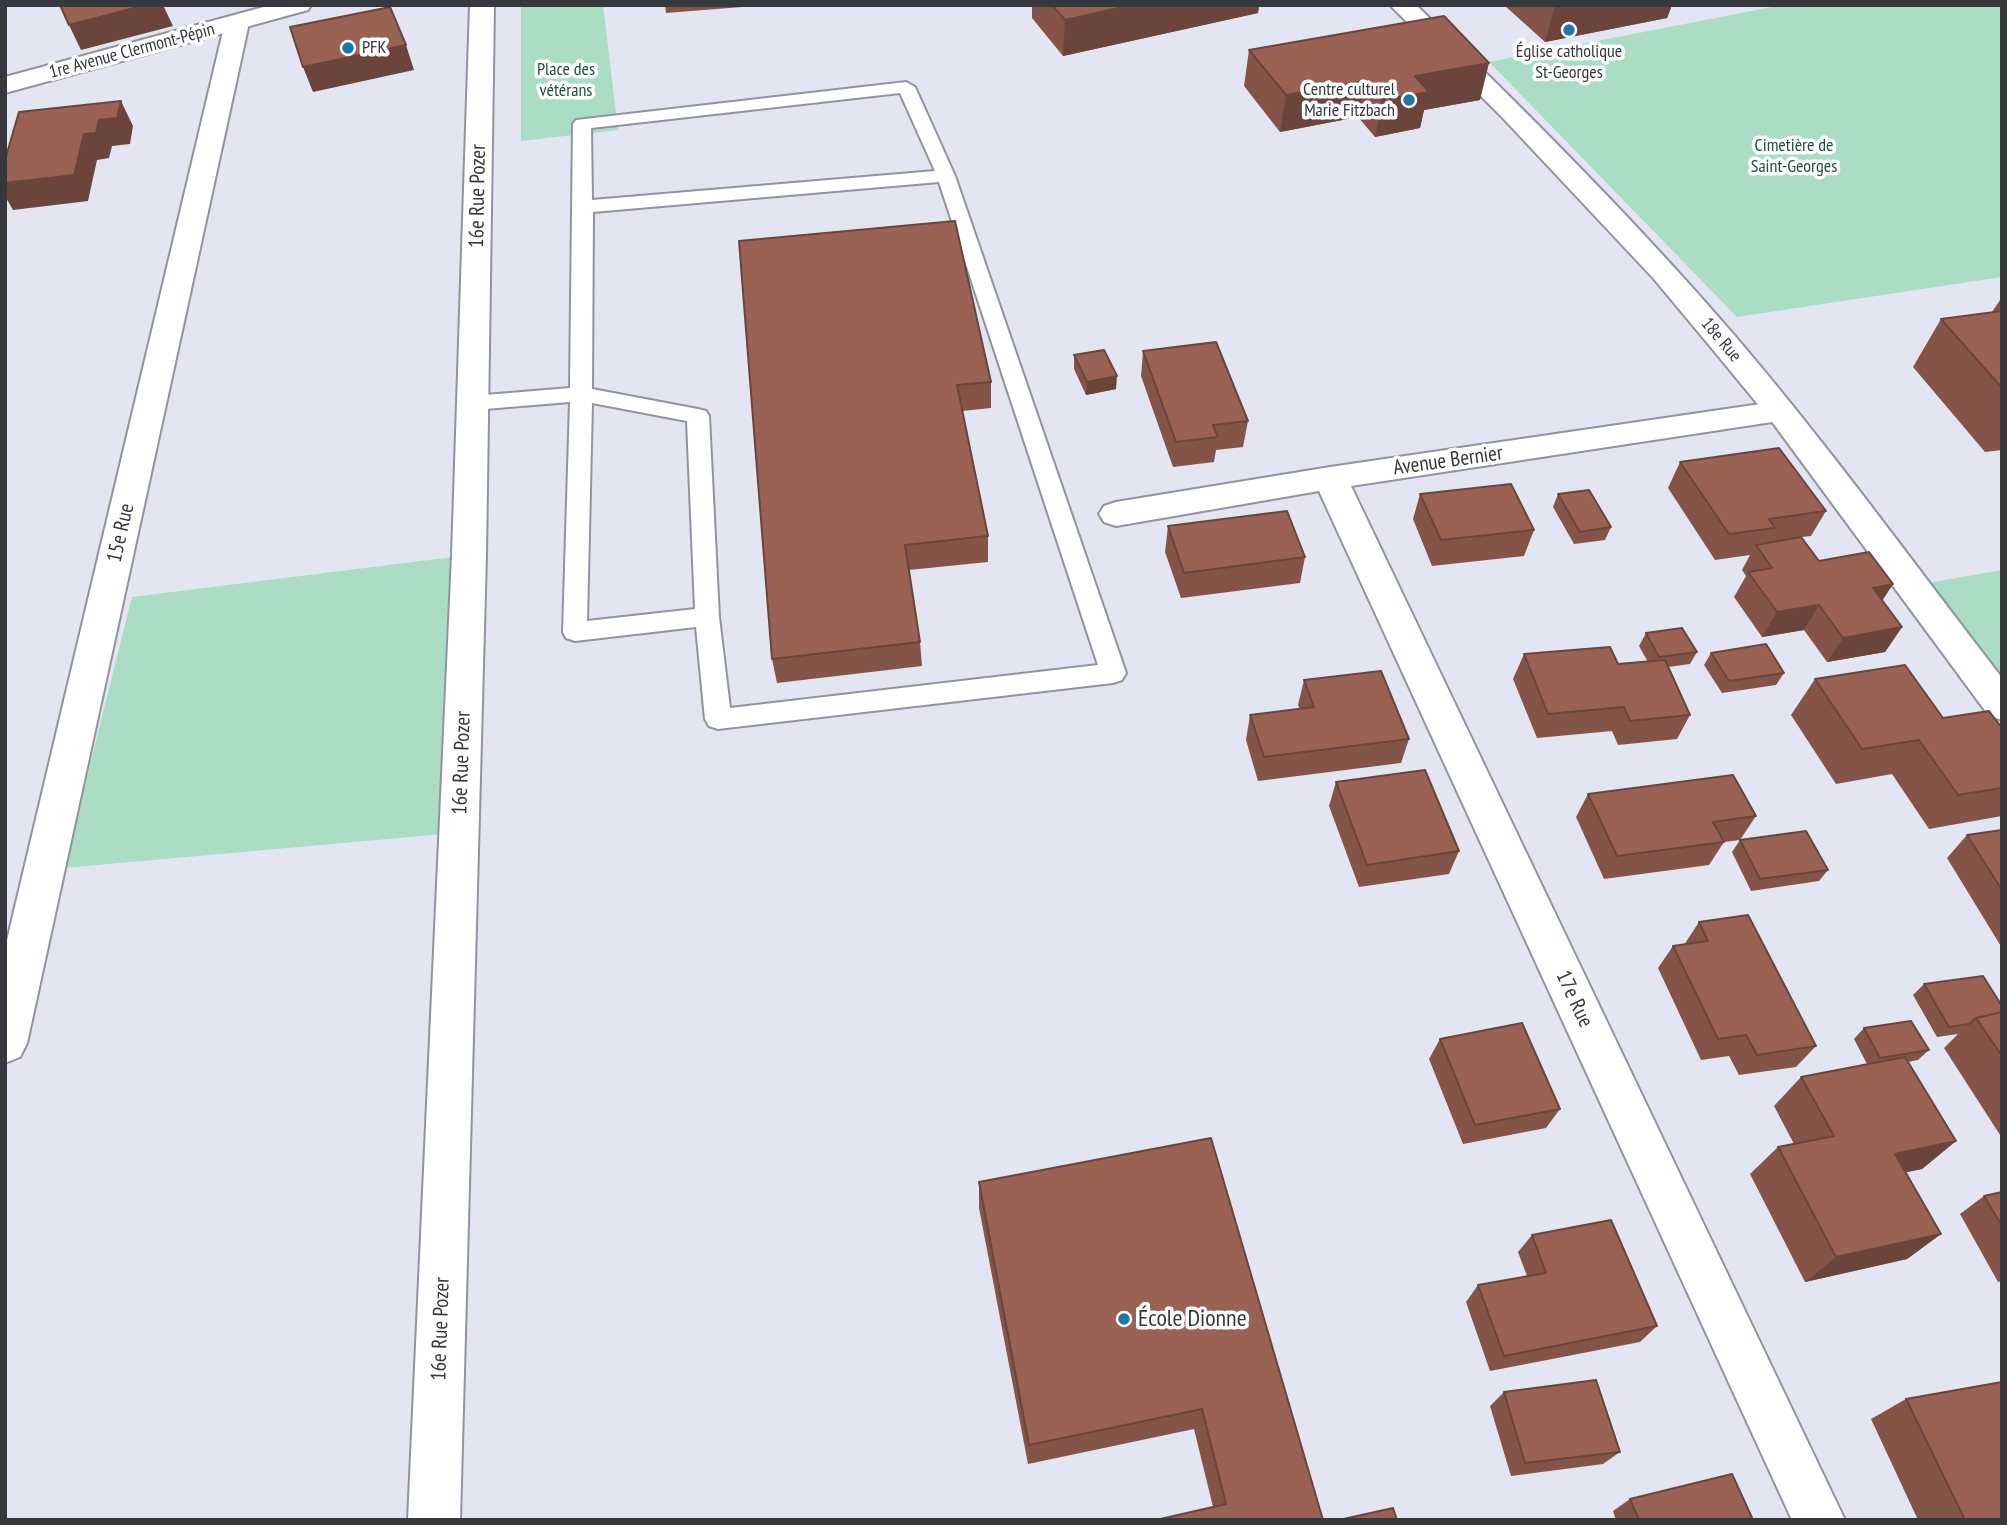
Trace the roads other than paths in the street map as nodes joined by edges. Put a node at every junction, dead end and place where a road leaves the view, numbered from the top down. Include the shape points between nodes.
1 (299, 5) edge
2 (482, 5) edge
3 (1402, 5) edge
4 (237, 23) junction
5 (5, 85) edge
6 (946, 176) junction
7 (583, 207) junction
8 (581, 394) junction
9 (473, 403) junction
10 (1782, 412) junction
11 (1330, 478) junction
12 (1116, 514) dead end
13 (707, 617) junction
14 (2002, 706) edge
15 (5, 1043) edge
16 (434, 1520) edge
17 (1819, 1520) edge

1 - 4 street, 1re Avenue Clermont-Pépin
2 - 9 street, 16e Rue Pozer
3 - 10 street, 18e Rue via 1510,110 1664,273
4 - 5 street, 1re Avenue Clermont-Pépin
4 - 15 street, 15e Rue
6 - 7 lane
6 - 7 lane via 906,87 582,124
6 - 13 lane via 1113,673 718,719
7 - 8 lane
8 - 9 lane
8 - 13 lane via 698,416
8 - 13 lane via 575,632
9 - 16 street, 16e Rue Pozer
10 - 11 street, Avenue Bernier
10 - 14 street, 18e Rue
11 - 12 street, Avenue Bernier
11 - 17 street, 17e Rue

